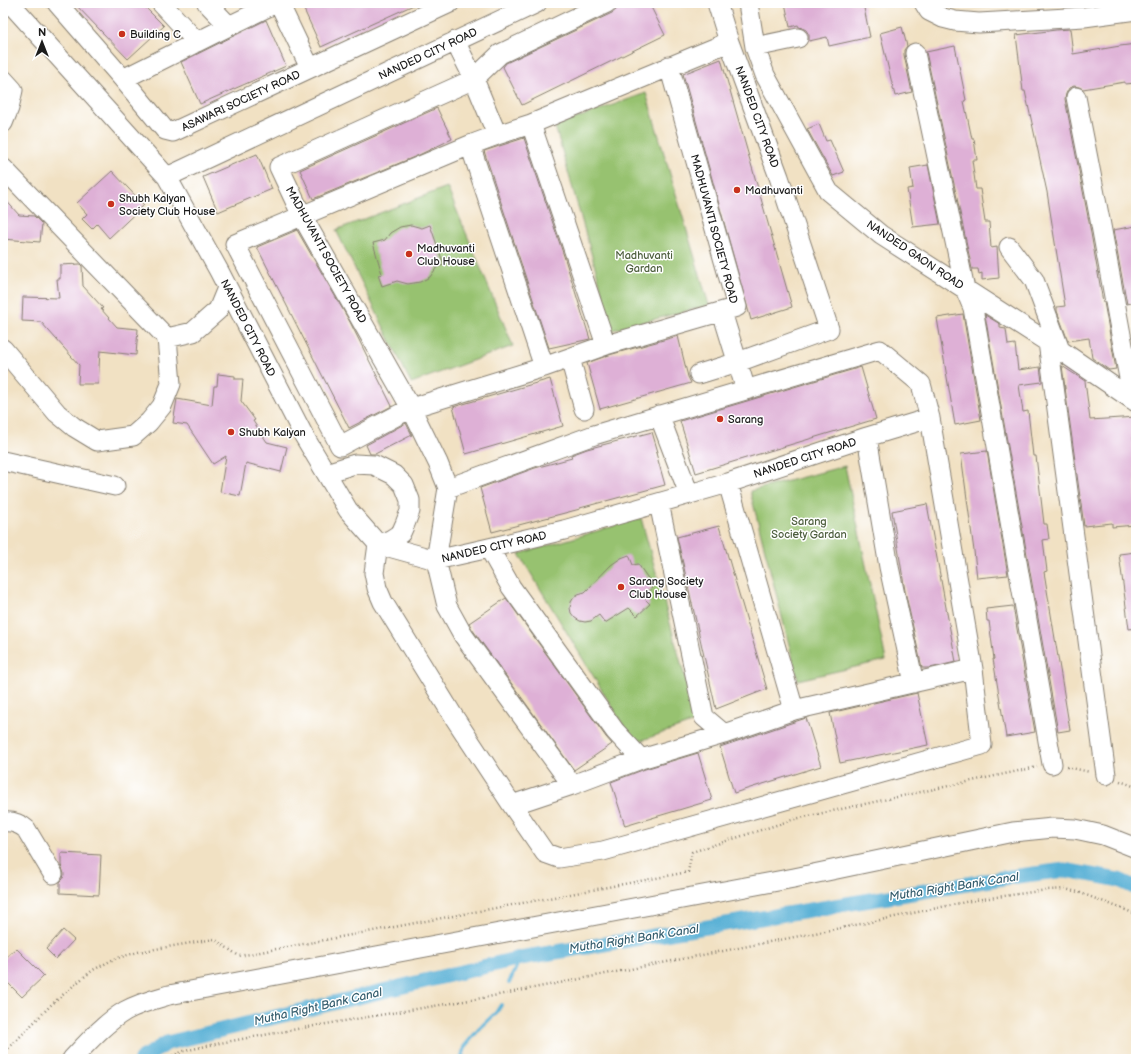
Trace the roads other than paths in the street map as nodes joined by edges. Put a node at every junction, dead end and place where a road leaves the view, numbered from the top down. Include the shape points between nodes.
1 (10, 3) edge
2 (57, 3) edge
3 (161, 3) edge
4 (207, 3) edge
5 (278, 3) edge
6 (450, 3) edge
7 (537, 3) edge
8 (607, 3) edge
9 (717, 3) edge
10 (748, 3) edge
11 (924, 3) edge
12 (423, 9) edge
13 (1136, 10) edge
14 (229, 26) junction
15 (798, 38) dead end
16 (455, 41) junction
17 (197, 42) junction
18 (729, 42) junction
19 (755, 47) junction
20 (915, 53) dead end
21 (669, 66) junction
22 (310, 68) junction
23 (124, 78) junction
24 (3, 79) edge
25 (474, 79) junction
26 (1076, 97) dead end
27 (3, 123) edge
28 (531, 124) junction
29 (497, 135) junction
30 (470, 145) junction
31 (3, 168) edge
32 (167, 177) junction
33 (302, 216) junction
34 (1009, 247) dead end
35 (227, 288) junction
36 (965, 289) junction
37 (722, 312) junction
38 (167, 338) junction
39 (606, 345) junction
40 (1054, 346) junction
41 (3, 349) edge
42 (570, 358) junction
43 (738, 362) junction
44 (544, 367) junction
45 (699, 374) dead end
46 (746, 390) junction
47 (1134, 401) edge
48 (411, 408) junction
49 (584, 409) dead end
50 (659, 415) junction
51 (930, 418) junction
52 (867, 437) junction
53 (3, 461) edge
54 (326, 473) junction
55 (728, 483) junction
56 (115, 486) dead end
57 (448, 488) junction
58 (689, 494) junction
59 (658, 503) junction
60 (378, 544) junction
61 (489, 548) junction
62 (436, 560) junction
63 (972, 669) junction
64 (914, 683) junction
65 (794, 710) junction
66 (724, 734) junction
67 (641, 759) junction
68 (1052, 764) road end
69 (1106, 775) road end
70 (572, 785) junction
71 (512, 805) junction
72 (3, 822) edge
73 (1136, 848) edge
74 (53, 874) dead end
75 (72, 1059) edge

1 - 32 street, NANDED CITY ROAD
2 - 23 street, ASAWARI SOCIETY ROAD
3 - 17 street
4 - 14 street
5 - 14 street, ASAWARI SOCIETY ROAD
5 - 22 street, ASAWARI SOCIETY ROAD
6 - 12 street, ASAWARI SOCIETY ROAD
7 - 16 street, NANDED CITY ROAD
8 - 25 street via 500,54
9 - 18 street, NANDED CITY ROAD
10 - 19 street, NANDED GAON ROAD
11 - 13 street via 928,11 943,18 979,23 1084,17
12 - 22 street, ASAWARI SOCIETY ROAD
14 - 17 street, ASAWARI SOCIETY ROAD
15 - 19 street
16 - 25 street
16 - 32 street, NANDED CITY ROAD
17 - 23 street, ASAWARI SOCIETY ROAD
18 - 21 street
18 - 43 street, NANDED CITY ROAD via 779,177 829,329
19 - 36 street, NANDED GAON ROAD via 765,76 829,192 881,235
20 - 36 street
21 - 28 street
21 - 37 street, MADHUVANTI SOCIETY ROAD via 737,307
22 - 23 street, ASAWARI SOCIETY ROAD via 173,132 165,130
24 - 27 street via 13,90
25 - 29 street
25 - 33 street, MADHUVANTI SOCIETY ROAD via 279,167
26 - 47 street
28 - 29 street
28 - 39 street
29 - 30 street
30 - 33 street
30 - 44 street
31 - 38 street
32 - 35 street, NANDED CITY ROAD
33 - 48 street, MADHUVANTI SOCIETY ROAD
33 - 48 street via 235,244 340,446
34 - 40 street via 1034,280
35 - 38 street via 218,310 193,332
35 - 54 street, NANDED CITY ROAD
36 - 40 street, NANDED GAON ROAD
36 - 68 street via 973,308
37 - 39 street, MADHUVANTI SOCIETY ROAD
37 - 43 street
38 - 41 street via 171,384 162,406 150,422 133,436 97,441 57,413
39 - 42 street, MADHUVANTI SOCIETY ROAD
40 - 47 street, NANDED GAON ROAD
40 - 69 street
42 - 44 street, MADHUVANTI SOCIETY ROAD
42 - 49 street
43 - 45 street
43 - 46 street
44 - 48 street, MADHUVANTI SOCIETY ROAD
46 - 50 street
46 - 51 street via 880,350 921,384
48 - 57 street
50 - 57 street via 594,435
50 - 58 street
51 - 52 street, NANDED CITY ROAD
51 - 63 street
52 - 55 street, NANDED CITY ROAD
52 - 64 street via 889,567
53 - 56 street
54 - 60 street, NANDED CITY ROAD via 348,510
54 - 60 street via 355,464 374,465 394,475 404,485 410,500 410,511 401,533
55 - 58 street, NANDED CITY ROAD
55 - 65 street
57 - 62 street
58 - 59 street, NANDED CITY ROAD
59 - 61 street, NANDED CITY ROAD
59 - 66 street via 704,717
60 - 62 street, NANDED CITY ROAD
60 - 71 street via 374,573 383,602
61 - 62 street, NANDED CITY ROAD
61 - 67 street via 511,587 610,725
62 - 70 street via 447,606 463,635
63 - 64 street
63 - 71 street via 982,745 603,851 559,858 545,854
64 - 65 street
65 - 66 street
66 - 67 street
67 - 70 street
70 - 71 street
72 - 74 street via 20,824 26,829
73 - 75 street via 1103,835 1075,828 1013,832 794,878 184,992 141,1003 125,1011 104,1027

